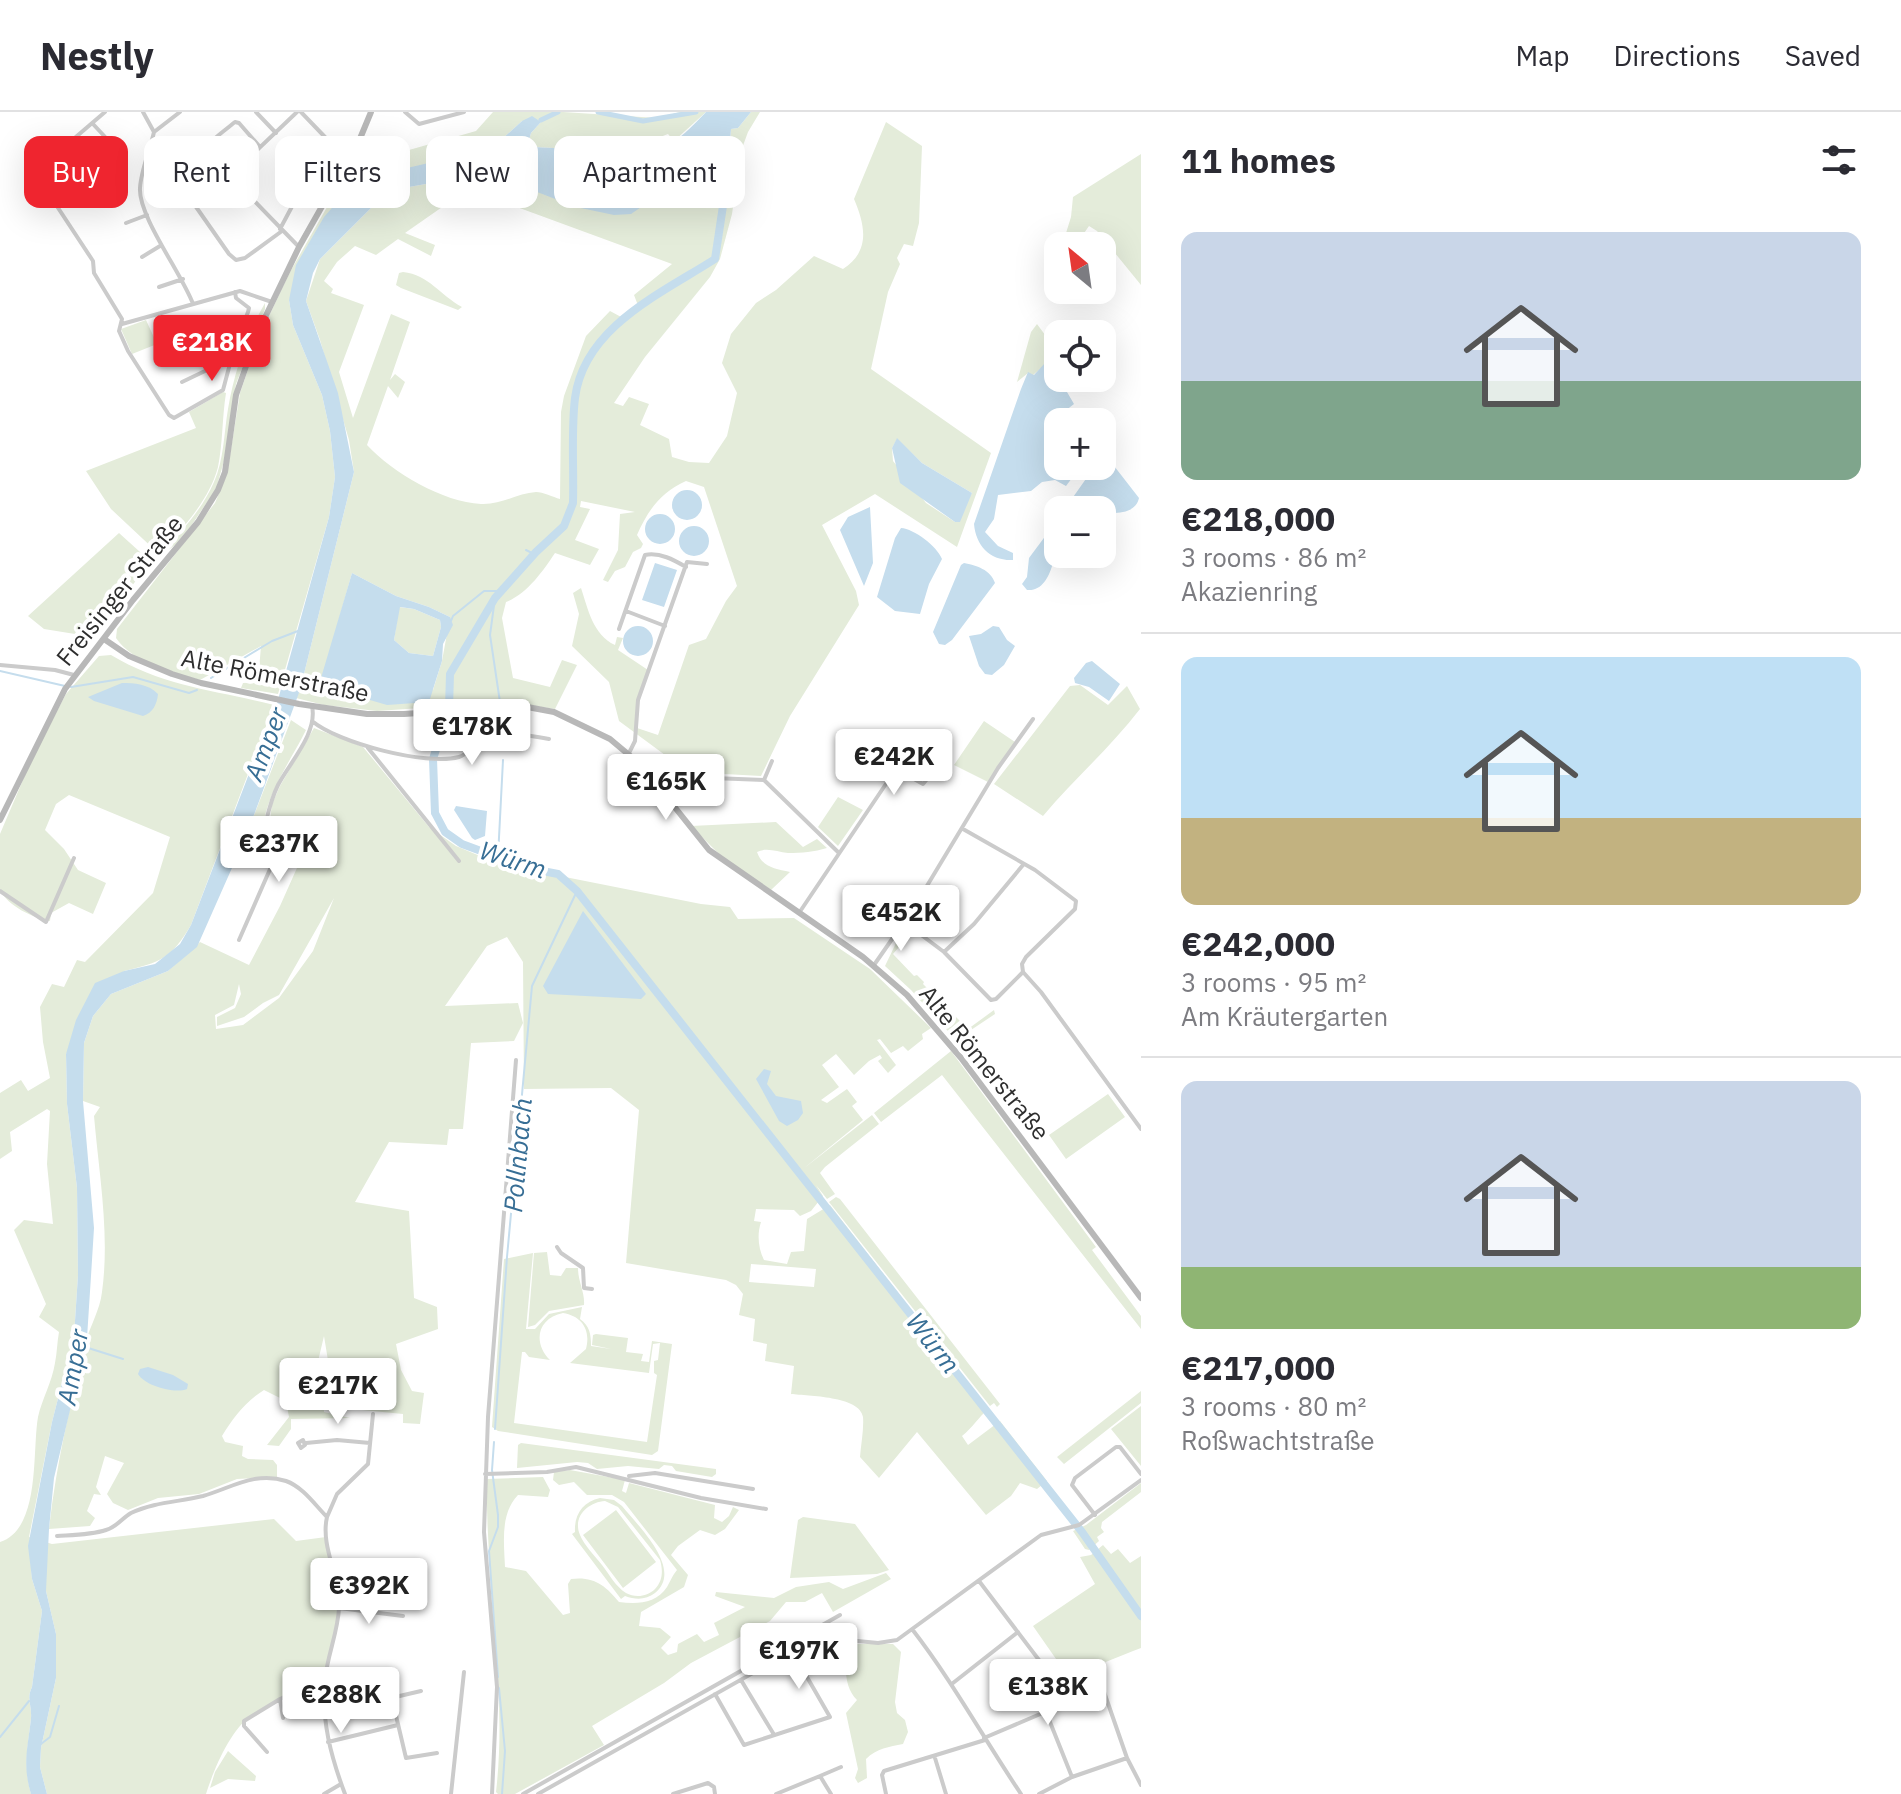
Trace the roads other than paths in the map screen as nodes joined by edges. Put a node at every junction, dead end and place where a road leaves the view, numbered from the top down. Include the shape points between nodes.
1 (105, 112) edge
2 (143, 112) edge
3 (180, 112) edge
4 (256, 112) edge
5 (299, 112) edge
6 (371, 112) edge
7 (405, 112) edge
8 (464, 112) edge
9 (93, 124) junction
10 (154, 132) junction
11 (276, 133) junction
12 (78, 136) edge
13 (104, 136) edge
14 (323, 136) edge
15 (360, 136) edge
16 (260, 147) junction
17 (57, 208) edge
18 (292, 208) edge
19 (321, 208) edge
20 (147, 215) junction
21 (126, 223) dead end
22 (281, 230) junction
23 (161, 246) junction
24 (299, 247) junction
25 (142, 257) dead end
26 (183, 279) junction
27 (159, 287) dead end
28 (235, 292) junction
29 (272, 302) junction
30 (193, 304) junction
31 (122, 324) junction
32 (240, 329) junction
33 (163, 337) dead end
34 (171, 358) dead end
35 (231, 359) junction
36 (182, 382) dead end
37 (707, 564) dead end
38 (686, 567) junction
39 (626, 611) junction
40 (665, 626) junction
41 (619, 629) dead end
42 (104, 639) junction
43 (0, 665) edge
44 (74, 675) junction
45 (312, 706) junction
46 (1033, 719) dead end
47 (312, 721) junction
48 (549, 739) dead end
49 (368, 748) junction
50 (629, 753) junction
51 (772, 761) dead end
52 (941, 762) dead end
53 (647, 772) junction
54 (764, 780) junction
55 (0, 820) edge
56 (963, 829) junction
57 (839, 853) junction
58 (74, 858) dead end
59 (459, 861) dead end
60 (1023, 864) junction
61 (0, 891) edge
62 (799, 913) junction
63 (904, 922) junction
64 (239, 940) dead end
65 (944, 952) junction
66 (874, 965) junction
67 (1023, 972) junction
68 (516, 1060) dead end
69 (1141, 1129) edge
70 (557, 1247) dead end
71 (592, 1289) dead end
72 (1141, 1298) edge
73 (373, 1414) dead end
74 (370, 1443) junction
75 (297, 1444) dead end
76 (490, 1474) junction
77 (623, 1477) junction
78 (1141, 1477) edge
79 (753, 1489) dead end
80 (766, 1509) dead end
81 (1095, 1515) junction
82 (327, 1517) junction
83 (57, 1536) dead end
84 (979, 1581) junction
85 (339, 1608) junction
86 (840, 1615) dead end
87 (403, 1616) dead end
88 (912, 1629) junction
89 (1018, 1632) junction
90 (792, 1651) junction
91 (1039, 1660) dead end
92 (464, 1672) dead end
93 (325, 1679) junction
94 (741, 1680) junction
95 (953, 1683) junction
96 (421, 1691) dead end
97 (715, 1694) junction
98 (325, 1698) junction
99 (391, 1698) junction
100 (280, 1699) junction
101 (1046, 1712) junction
102 (283, 1718) dead end
103 (398, 1725) junction
104 (773, 1734) junction
105 (985, 1739) junction
106 (328, 1742) junction
107 (267, 1752) dead end
108 (437, 1753) dead end
109 (934, 1757) junction
110 (1127, 1758) junction
111 (841, 1767) dead end
112 (820, 1776) junction
113 (1072, 1777) junction
114 (341, 1784) junction
115 (1141, 1785) edge
116 (324, 1794) edge
117 (345, 1794) edge
118 (451, 1794) edge
119 (492, 1794) edge
120 (523, 1794) edge
121 (538, 1794) edge
122 (673, 1794) edge
123 (715, 1794) edge
124 (776, 1794) edge
125 (831, 1794) edge
126 (886, 1794) edge
127 (946, 1794) edge
128 (1021, 1794) edge
129 (1039, 1794) edge

1 - 9 street
2 - 10 street
3 - 10 street
4 - 11 street
5 - 11 street
5 - 14 street
6 - 15 main road, Freisinger Straße
7 - 8 street via 419,124
9 - 12 street
9 - 13 street
10 - 20 street via 140,188
11 - 16 street
16 - 22 street via 230,179
16 - 22 street via 235,122 196,156 187,194 236,260
17 - 31 street via 93,261 94,273
18 - 22 street
19 - 24 main road, Freisinger Straße
20 - 21 street
20 - 23 street
22 - 24 street
23 - 25 street
23 - 26 street
24 - 29 main road, Freisinger Straße
26 - 27 street
26 - 30 street
28 - 29 street
28 - 30 street
28 - 32 street via 249,308
29 - 42 main road, Freisinger Straße via 242,376 218,490
30 - 31 street
31 - 35 street via 119,331 128,351 174,418 223,390
32 - 33 street via 225,317
32 - 34 street
32 - 35 street
35 - 36 street
37 - 38 street via 687,562
38 - 39 street via 645,555
38 - 40 street
39 - 40 street
39 - 41 street
40 - 50 street via 638,700
42 - 44 main road, Freisinger Straße
42 - 45 main road, Alte Römerstraße via 172,674
43 - 44 street
44 - 55 main road, Freisinger Straße
45 - 47 street
45 - 50 main road, Alte Römerstraße via 367,714 530,707 554,712
46 - 56 street
47 - 49 street
47 - 64 street via 270,803 267,825 278,851
48 - 49 street via 496,734 457,758
49 - 59 street
50 - 53 main road, Alte Römerstraße
51 - 54 street
52 - 57 street via 923,784 896,769
53 - 54 street via 657,768 687,777
53 - 62 main road, Alte Römerstraße via 709,850
54 - 57 street
56 - 60 street
56 - 63 street
57 - 62 street
58 - 61 street via 46,922
60 - 65 street
60 - 67 street via 1051,880 1077,905 1026,957
62 - 66 main road, Alte Römerstraße
63 - 65 street
63 - 66 street
65 - 67 street via 991,1000
66 - 72 main road, Alte Römerstraße via 953,1048
67 - 69 street
68 - 76 street via 488,1417
70 - 71 street via 583,1268 584,1288
73 - 74 street
74 - 75 street via 337,1440 302,1448
74 - 82 street via 368,1464 337,1494
76 - 77 street via 576,1467
76 - 119 street via 484,1532 497,1687
77 - 79 street via 655,1473
77 - 80 street
78 - 81 street
78 - 81 street via 1116,1447 1075,1478 1072,1485
81 - 84 street via 1077,1527 1041,1535
82 - 83 street via 292,1483 262,1478 144,1508 107,1530
82 - 85 street
84 - 88 street
84 - 89 street
85 - 87 street
85 - 93 street
86 - 120 street
88 - 90 street via 886,1643 817,1637
88 - 95 street
89 - 91 street
89 - 95 street
90 - 94 street
90 - 104 street via 830,1717
92 - 118 street
93 - 98 street
93 - 100 street
94 - 97 street
94 - 104 street
95 - 105 street
96 - 99 street
97 - 104 street via 744,1745
97 - 121 street
98 - 99 street via 385,1681
98 - 106 street
99 - 103 street
100 - 102 street
100 - 107 street via 244,1724
101 - 105 street
101 - 110 street via 1103,1689
101 - 113 street
103 - 106 street
103 - 108 street via 406,1758
105 - 109 street
105 - 128 street
106 - 114 street
109 - 126 street via 882,1773
109 - 127 street
110 - 113 street
110 - 115 street
111 - 112 street
112 - 124 street
112 - 125 street
113 - 129 street
114 - 116 street
114 - 117 street
122 - 123 street via 708,1783

